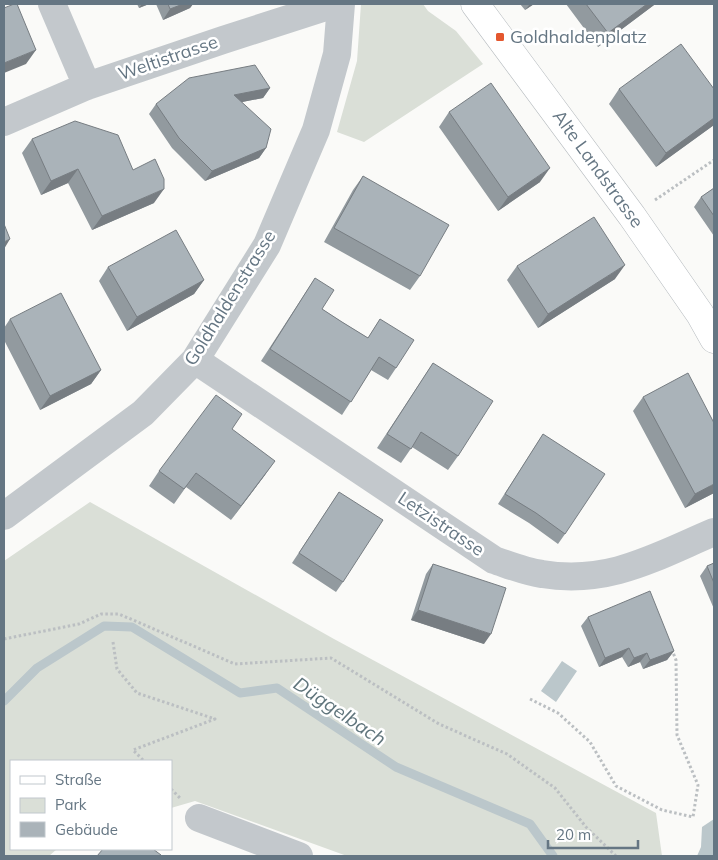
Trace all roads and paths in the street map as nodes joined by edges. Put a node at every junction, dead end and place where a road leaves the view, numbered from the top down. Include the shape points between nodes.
1 (52, 4) edge
2 (335, 4) edge
3 (341, 4) edge
4 (475, 4) edge
5 (87, 86) junction
6 (4, 122) edge
7 (714, 160) edge
8 (632, 216) junction
9 (714, 339) edge
10 (195, 360) junction
11 (4, 516) edge
12 (714, 532) edge
13 (4, 639) edge
14 (113, 642) dead end
15 (669, 642) edge
16 (530, 699) dead end
17 (143, 760) edge
18 (199, 818) dead end
19 (299, 856) edge
20 (616, 856) edge

1 - 5 street
2 - 5 street, Weltistrasse
3 - 10 street, Goldhaldenstrasse via 337,54 316,130 267,245
4 - 8 main road, Alte Landstrasse
5 - 6 street, Weltistrasse
7 - 8 path
8 - 9 main road, Alte Landstrasse
10 - 11 street, Goldhaldenstrasse via 143,413
10 - 12 street, Letzistrasse via 494,560 541,574 586,577 641,564
13 - 20 path via 79,624 101,614 119,614 235,664 331,658 438,724 507,754 555,788 586,827
14 - 17 path via 117,669 137,693 215,719 133,750
15 - 16 path via 676,660 677,735 698,785 693,816 662,810 616,786 590,742 558,713
18 - 19 street

